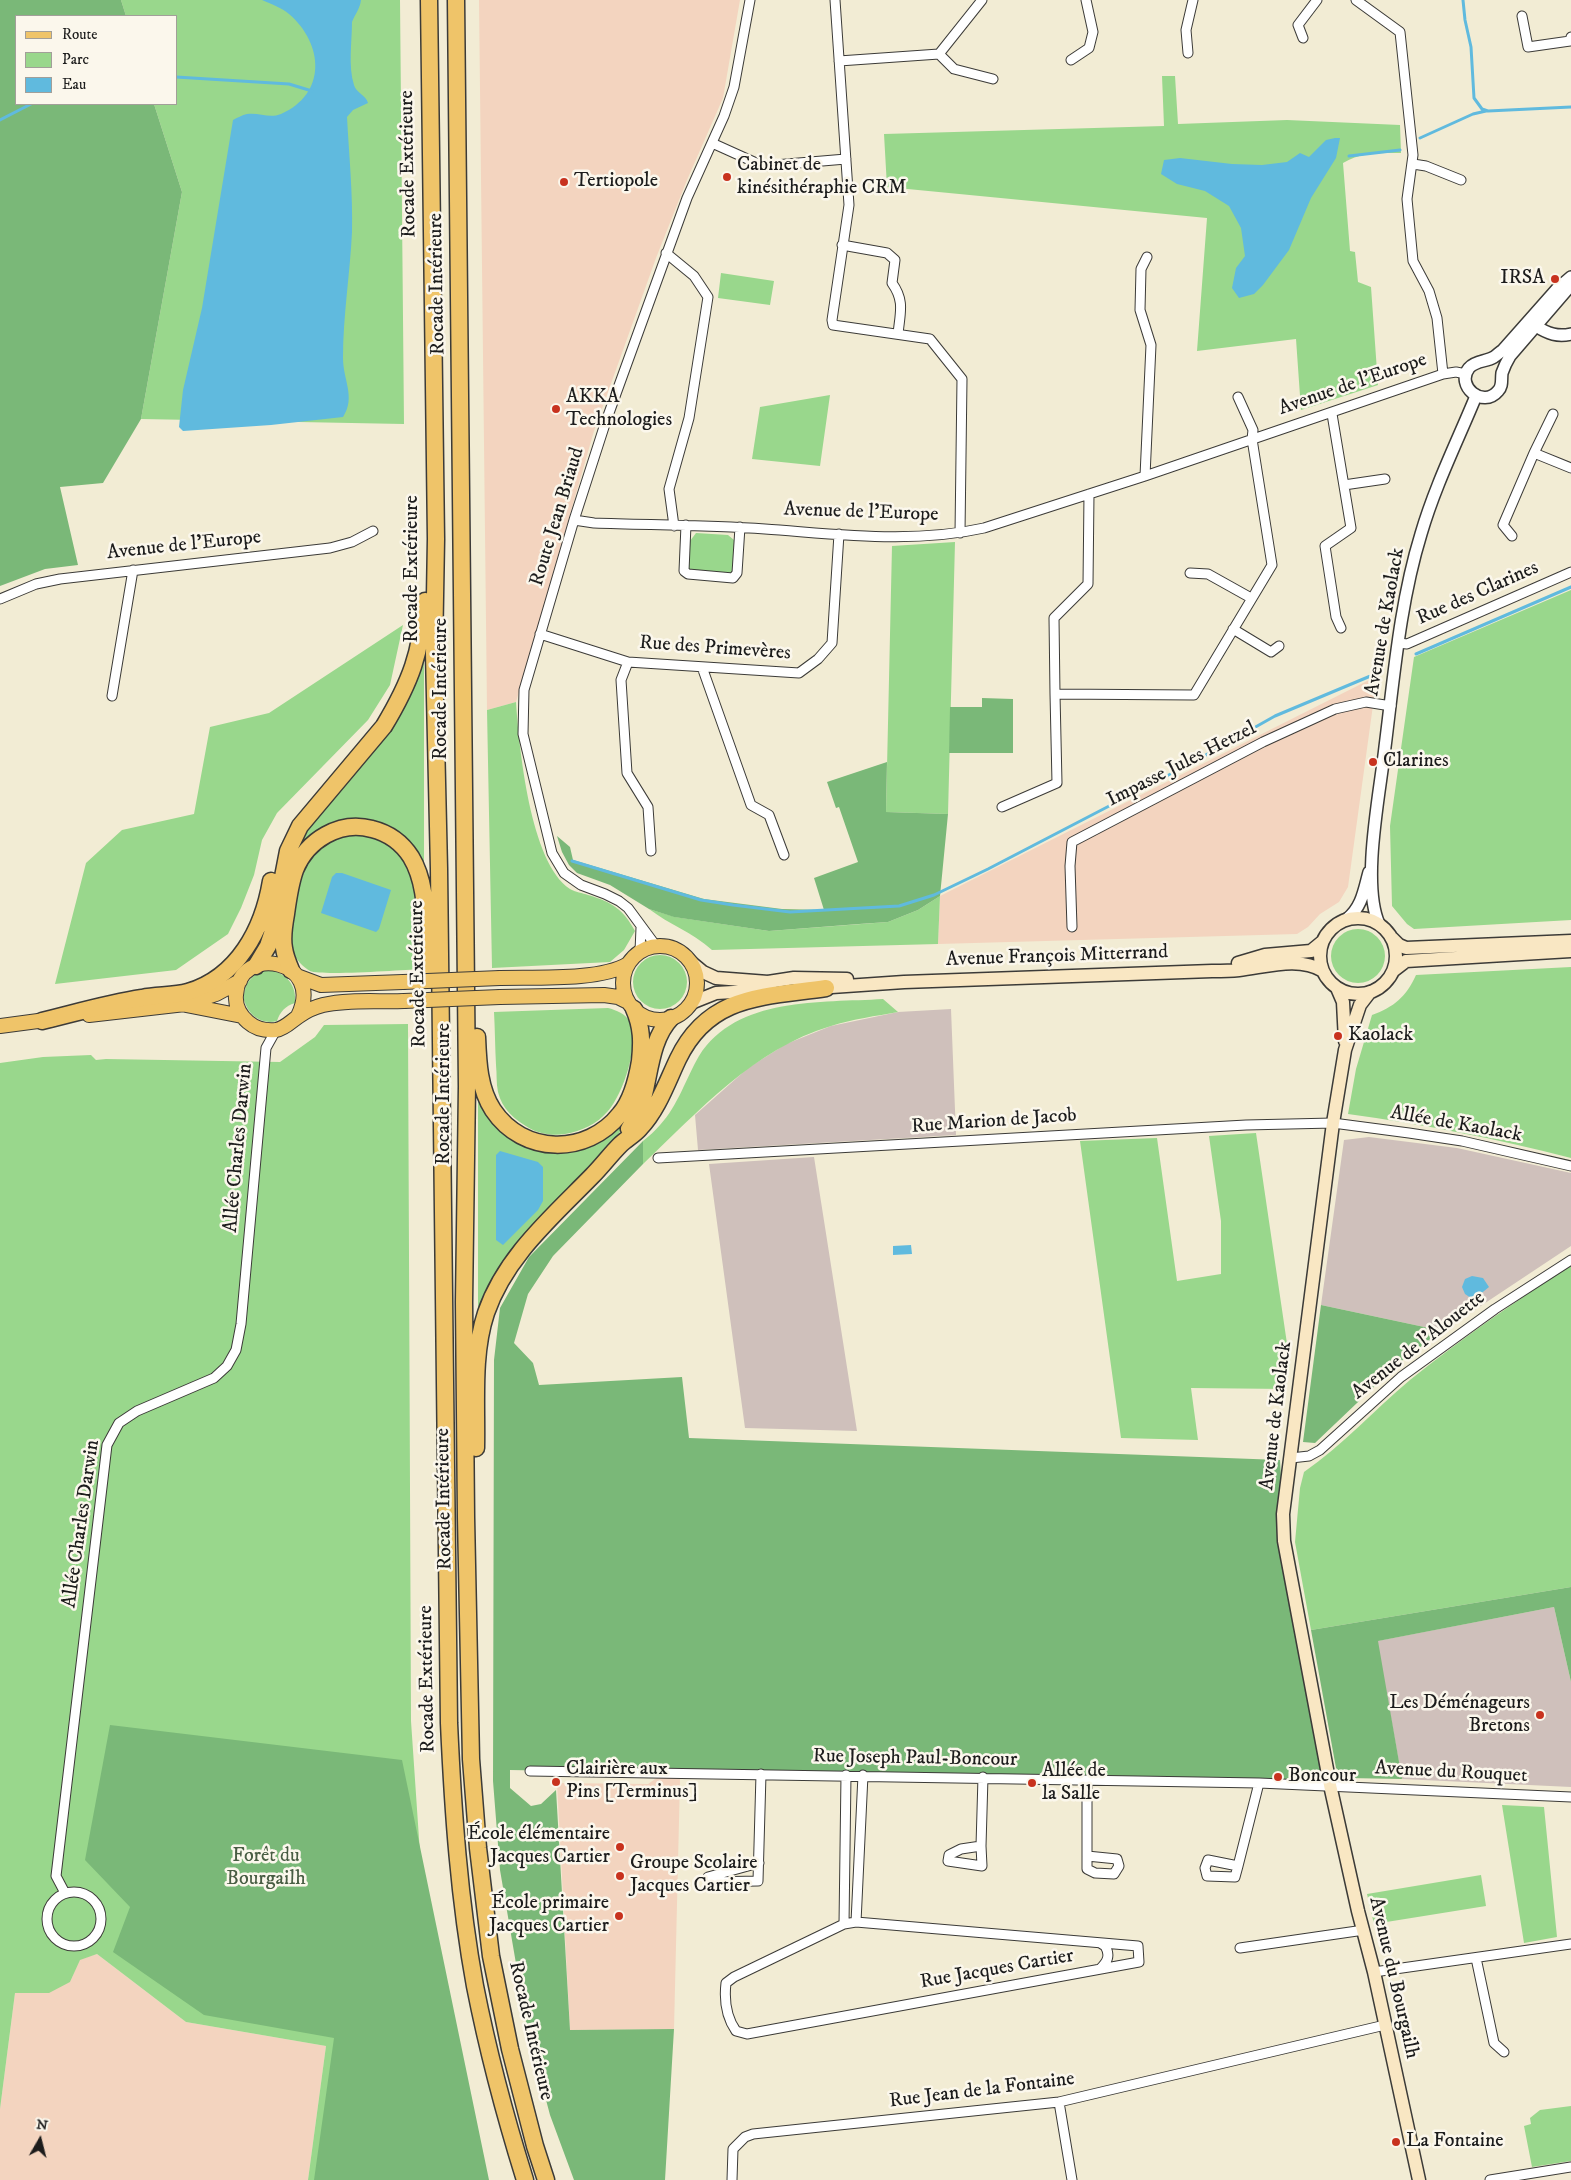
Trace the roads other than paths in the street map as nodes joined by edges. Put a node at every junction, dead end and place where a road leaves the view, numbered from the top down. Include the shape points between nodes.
1 (429, 0) edge
2 (456, 0) edge
3 (750, 0) edge
4 (835, 0) edge
5 (982, 0) edge
6 (1086, 0) edge
7 (1193, 0) edge
8 (1316, 0) edge
9 (1356, 0) edge
10 (1522, 16) dead end
11 (1571, 37) edge
12 (1303, 38) dead end
13 (1188, 53) dead end
14 (939, 54) junction
15 (1071, 60) dead end
16 (839, 61) junction
17 (993, 79) dead end
18 (712, 143) junction
19 (846, 159) junction
20 (1413, 164) junction
21 (1461, 180) dead end
22 (842, 245) junction
23 (666, 253) junction
24 (1147, 257) dead end
25 (1571, 277) edge
26 (1571, 284) edge
27 (1536, 326) junction
28 (898, 334) junction
29 (1571, 334) edge
30 (1516, 335) junction
31 (1484, 360) junction
32 (1443, 374) junction
33 (1466, 374) junction
34 (1502, 375) junction
35 (1238, 396) dead end
36 (1476, 396) junction
37 (1332, 414) junction
38 (1553, 414) dead end
39 (1252, 439) junction
40 (1534, 453) junction
41 (1571, 468) edge
42 (1145, 476) junction
43 (1385, 479) dead end
44 (1344, 485) junction
45 (1089, 494) junction
46 (574, 520) junction
47 (686, 525) junction
48 (674, 526) junction
49 (740, 528) junction
50 (373, 531) dead end
51 (960, 533) junction
52 (839, 534) junction
53 (1512, 536) dead end
54 (436, 539) junction
55 (133, 570) junction
56 (1571, 572) edge
57 (1190, 573) dead end
58 (1251, 598) junction
59 (0, 599) edge
60 (1342, 628) dead end
61 (1233, 629) junction
62 (540, 634) junction
63 (1399, 643) junction
64 (1279, 646) dead end
65 (628, 662) junction
66 (702, 667) junction
67 (1055, 694) junction
68 (112, 696) dead end
69 (1391, 706) junction
70 (327, 793) junction
71 (1002, 806) dead end
72 (651, 851) dead end
73 (784, 855) dead end
74 (1371, 863) junction
75 (465, 870) junction
76 (1346, 919) junction
77 (1379, 924) junction
78 (1072, 927) dead end
79 (641, 928) junction
80 (1391, 937) junction
81 (1322, 942) junction
82 (1571, 942) edge
83 (656, 946) junction
84 (640, 951) junction
85 (1571, 951) edge
86 (691, 962) junction
87 (628, 964) junction
88 (256, 966) junction
89 (1323, 971) junction
90 (1393, 971) junction
91 (1212, 972) junction
92 (294, 973) junction
93 (240, 980) junction
94 (904, 982) junction
95 (826, 988) junction
96 (1337, 988) junction
97 (1370, 992) junction
98 (691, 1003) junction
99 (186, 1004) junction
100 (441, 1004) junction
101 (631, 1006) junction
102 (242, 1016) junction
103 (298, 1016) junction
104 (671, 1018) junction
105 (42, 1021) junction
106 (0, 1026) edge
107 (257, 1028) junction
108 (276, 1030) junction
109 (266, 1048) junction
110 (1345, 1050) junction
111 (1333, 1123) junction
112 (621, 1144) junction
113 (658, 1158) dead end
114 (1571, 1166) edge
115 (1571, 1260) edge
116 (1291, 1458) junction
117 (466, 1518) junction
118 (530, 1770) dead end
119 (761, 1774) junction
120 (846, 1775) junction
121 (863, 1775) junction
122 (983, 1777) junction
123 (1087, 1780) junction
124 (1258, 1783) junction
125 (1330, 1785) junction
126 (1571, 1797) edge
127 (981, 1846) dead end
128 (1087, 1856) dead end
129 (759, 1863) junction
130 (1238, 1866) dead end
131 (65, 1893) junction
132 (856, 1922) junction
133 (844, 1924) junction
134 (1364, 1930) junction
135 (1100, 1943) junction
136 (1571, 1944) edge
137 (1240, 1948) dead end
138 (1476, 1958) junction
139 (1100, 1969) junction
140 (1374, 1972) junction
141 (1385, 2025) junction
142 (1504, 2052) dead end
143 (1059, 2102) junction
144 (1571, 2167) edge
145 (1522, 2177) edge
146 (1506, 2179) edge
147 (525, 2180) edge
148 (546, 2180) edge
149 (732, 2180) edge
150 (1072, 2180) edge
151 (1419, 2180) edge
152 (1490, 2180) edge

1 - 54 highway, Rocade Extérieure
2 - 75 highway, Rocade Intérieure
3 - 18 street, Route Jean Briaud via 736,78
4 - 16 street
5 - 14 street
6 - 15 street via 1093,32 1089,48
7 - 13 street via 1186,30
8 - 12 street via 1298,25
9 - 20 street via 1400,32
10 - 11 street via 1528,47 1570,40
14 - 16 street
14 - 17 street via 954,69
16 - 19 street
18 - 19 street via 763,166
18 - 23 street, Route Jean Briaud
19 - 22 street via 849,205
20 - 21 street
20 - 32 street via 1407,199 1412,261 1429,291 1437,318
22 - 28 street via 887,253 895,260 892,283 900,294 901,302
22 - 28 street via 834,325
23 - 46 street, Route Jean Briaud
23 - 48 street via 694,276 708,297 689,418 669,489
24 - 42 street via 1141,269 1140,310 1151,345
25 - 30 street
26 - 27 street
27 - 29 street via 1558,336
27 - 30 street
27 - 34 street via 1510,356
28 - 51 street via 930,339 962,379
30 - 31 street via 1493,358
31 - 33 street via 1472,364
31 - 34 street via 1495,364
32 - 33 street, Avenue de l'Europe
32 - 37 street, Avenue de l'Europe
33 - 36 street via 1466,385
34 - 36 street via 1498,392 1488,398
35 - 39 street via 1253,430
36 - 63 street, Avenue de Kaolack via 1420,535
37 - 39 street, Avenue de l'Europe
37 - 44 street
38 - 40 street
39 - 42 street, Avenue de l'Europe
39 - 58 street via 1272,565
40 - 41 street
40 - 53 street via 1503,525
42 - 45 street, Avenue de l'Europe
43 - 44 street
44 - 60 street via 1351,528 1325,546 1336,617
45 - 51 street, Avenue de l'Europe
45 - 67 street via 1088,584 1054,618
46 - 48 street, Avenue de l'Europe
46 - 62 street, Route Jean Briaud
47 - 48 street, Avenue de l'Europe
47 - 49 street, Avenue de l'Europe
47 - 49 street via 684,571 733,578 737,573
49 - 52 street, Avenue de l'Europe
50 - 55 street, Avenue de l'Europe via 352,542 330,548
51 - 52 street, Avenue de l'Europe via 911,537
52 - 66 street, Rue des Primevères via 832,643 818,659 799,673
54 - 70 highway via 426,554 423,627 412,672 384,726
54 - 100 highway, Rocade Extérieure via 434,653
55 - 59 street, Avenue de l'Europe via 36,584
55 - 68 street
56 - 63 street, Rue des Clarines via 1407,644
57 - 58 street via 1208,574
58 - 61 street
61 - 64 street via 1271,652
61 - 67 street via 1194,695
62 - 65 street, Rue des Primevères
62 - 79 street, Route Jean Briaud via 524,690 523,734 552,853 564,873 581,885 619,901 635,916
63 - 69 street, Avenue de Kaolack
65 - 66 street, Rue des Primevères
65 - 72 street via 621,680 627,773 648,806
66 - 73 street via 750,805 769,816
67 - 71 street via 1057,783
69 - 74 street, Avenue de Kaolack
69 - 78 street, Impasse Jules Hetzel via 1366,702 1335,709 1263,742 1072,842
70 - 88 highway via 300,826 288,851 272,934
70 - 105 highway via 309,807 280,849 257,931 241,955 225,970 187,992 142,998
74 - 76 street, Avenue de Kaolack via 1359,906
74 - 77 street, Avenue de Kaolack via 1374,908
75 - 101 highway via 480,1079 493,1110 512,1131 537,1143 554,1145 584,1141 606,1130 621,1114 638,1070 642,1036 640,1020
75 - 117 highway, Rocade Intérieure
76 - 77 main road via 1369,919
76 - 81 main road via 1329,930
77 - 80 main road
79 - 83 street, Route Jean Briaud
79 - 84 street
80 - 82 main road via 1406,948
80 - 90 main road via 1396,954
81 - 89 main road via 1320,957
81 - 91 main road, Avenue François Mitterrand via 1311,951 1265,955
83 - 84 main road
83 - 86 main road, Avenue François Mitterrand via 683,953
84 - 87 main road
85 - 90 main road via 1406,961
86 - 94 main road, Avenue François Mitterrand via 716,978 768,982 794,978
86 - 98 main road via 697,982
87 - 92 main road, bridge via 601,975 321,985
87 - 101 main road via 623,983
88 - 92 main road via 274,963
88 - 93 main road
89 - 91 main road, Avenue François Mitterrand via 1311,964 1303,964
89 - 96 main road
90 - 97 main road via 1384,984
91 - 94 main road, Avenue François Mitterrand
92 - 100 highway via 284,948 284,922 296,868 303,855 324,836 334,830 362,827 389,836 402,846 418,870 427,922 428,956
92 - 103 main road via 304,996
93 - 99 main road via 216,994
93 - 102 main road via 236,998
94 - 95 main road, Avenue François Mitterrand
95 - 98 main road, Avenue François Mitterrand via 716,993
95 - 112 highway via 745,1000 722,1009 702,1024 689,1040 651,1114
96 - 97 main road via 1347,993
96 - 110 main road, Avenue de Kaolack via 1343,1002
97 - 110 main road, Avenue de Kaolack via 1360,1005
98 - 104 main road, Avenue François Mitterrand
99 - 102 main road
99 - 105 main road
100 - 147 highway, Rocade Extérieure via 449,1713 457,1852 475,1986 505,2116
101 - 103 main road, bridge via 618,997 604,995 500,997 323,1005
101 - 104 main road via 652,1019
102 - 107 main road
103 - 108 main road via 289,1025
104 - 112 highway via 658,1040 639,1110
105 - 106 main road
107 - 108 main road
107 - 109 street, Allée Charles Darwin
108 - 109 street, Allée Charles Darwin
109 - 131 street, Allée Charles Darwin via 236,1350 227,1366 214,1378 136,1411 119,1423 107,1445 56,1876
110 - 111 main road, Avenue de Kaolack
111 - 113 street, Rue Marion de Jacob via 1238,1125
111 - 114 street, Allée de Kaolack via 1462,1141
111 - 116 main road, Avenue de Kaolack
112 - 117 highway via 528,1244 496,1289 486,1313 478,1355 475,1499
115 - 116 street, Avenue de l'Alouette via 1495,1309 1401,1377 1320,1450 1309,1456
116 - 125 main road, Avenue de Kaolack via 1283,1514 1284,1540
117 - 148 highway, Rocade Intérieure via 468,1686 478,1848 491,1956 510,2049
118 - 119 street, Rue Joseph Paul-Boncour
119 - 120 street, Rue Joseph Paul-Boncour
119 - 129 street
120 - 121 street, Rue Joseph Paul-Boncour
120 - 133 street
121 - 122 street, Rue Joseph Paul-Boncour
121 - 132 street
122 - 123 street, Rue Joseph Paul-Boncour
122 - 127 street
123 - 124 street, Rue Joseph Paul-Boncour
123 - 128 street
124 - 125 street, Rue Joseph Paul-Boncour
124 - 130 street
125 - 126 street, Avenue du Rouquet
125 - 134 main road, Avenue du Bourgailh
129 - 129 street via 758,1881 709,1882 708,1877
131 - 131 street via 50,1907 48,1925 58,1941 76,1946 86,1943 99,1929 99,1910 95,1902 83,1894
132 - 133 street, Rue Jacques Cartier
132 - 135 street, Rue Jacques Cartier
133 - 139 street, Rue Jacques Cartier via 734,1977 726,1984 730,2023 736,2031 747,2034
134 - 137 street
134 - 140 main road, Avenue du Bourgailh
135 - 139 street via 1105,1946 1108,1957
135 - 139 street, Rue Jacques Cartier via 1138,1946 1139,1962
136 - 138 street
138 - 140 street
138 - 142 street via 1494,2042
140 - 141 main road, Avenue du Bourgailh
141 - 143 street, Rue Jean de la Fontaine
141 - 151 main road, Avenue du Bourgailh
143 - 149 street, Rue Jean de la Fontaine via 753,2134 733,2149
143 - 150 street
144 - 145 street
145 - 146 street
146 - 152 street

